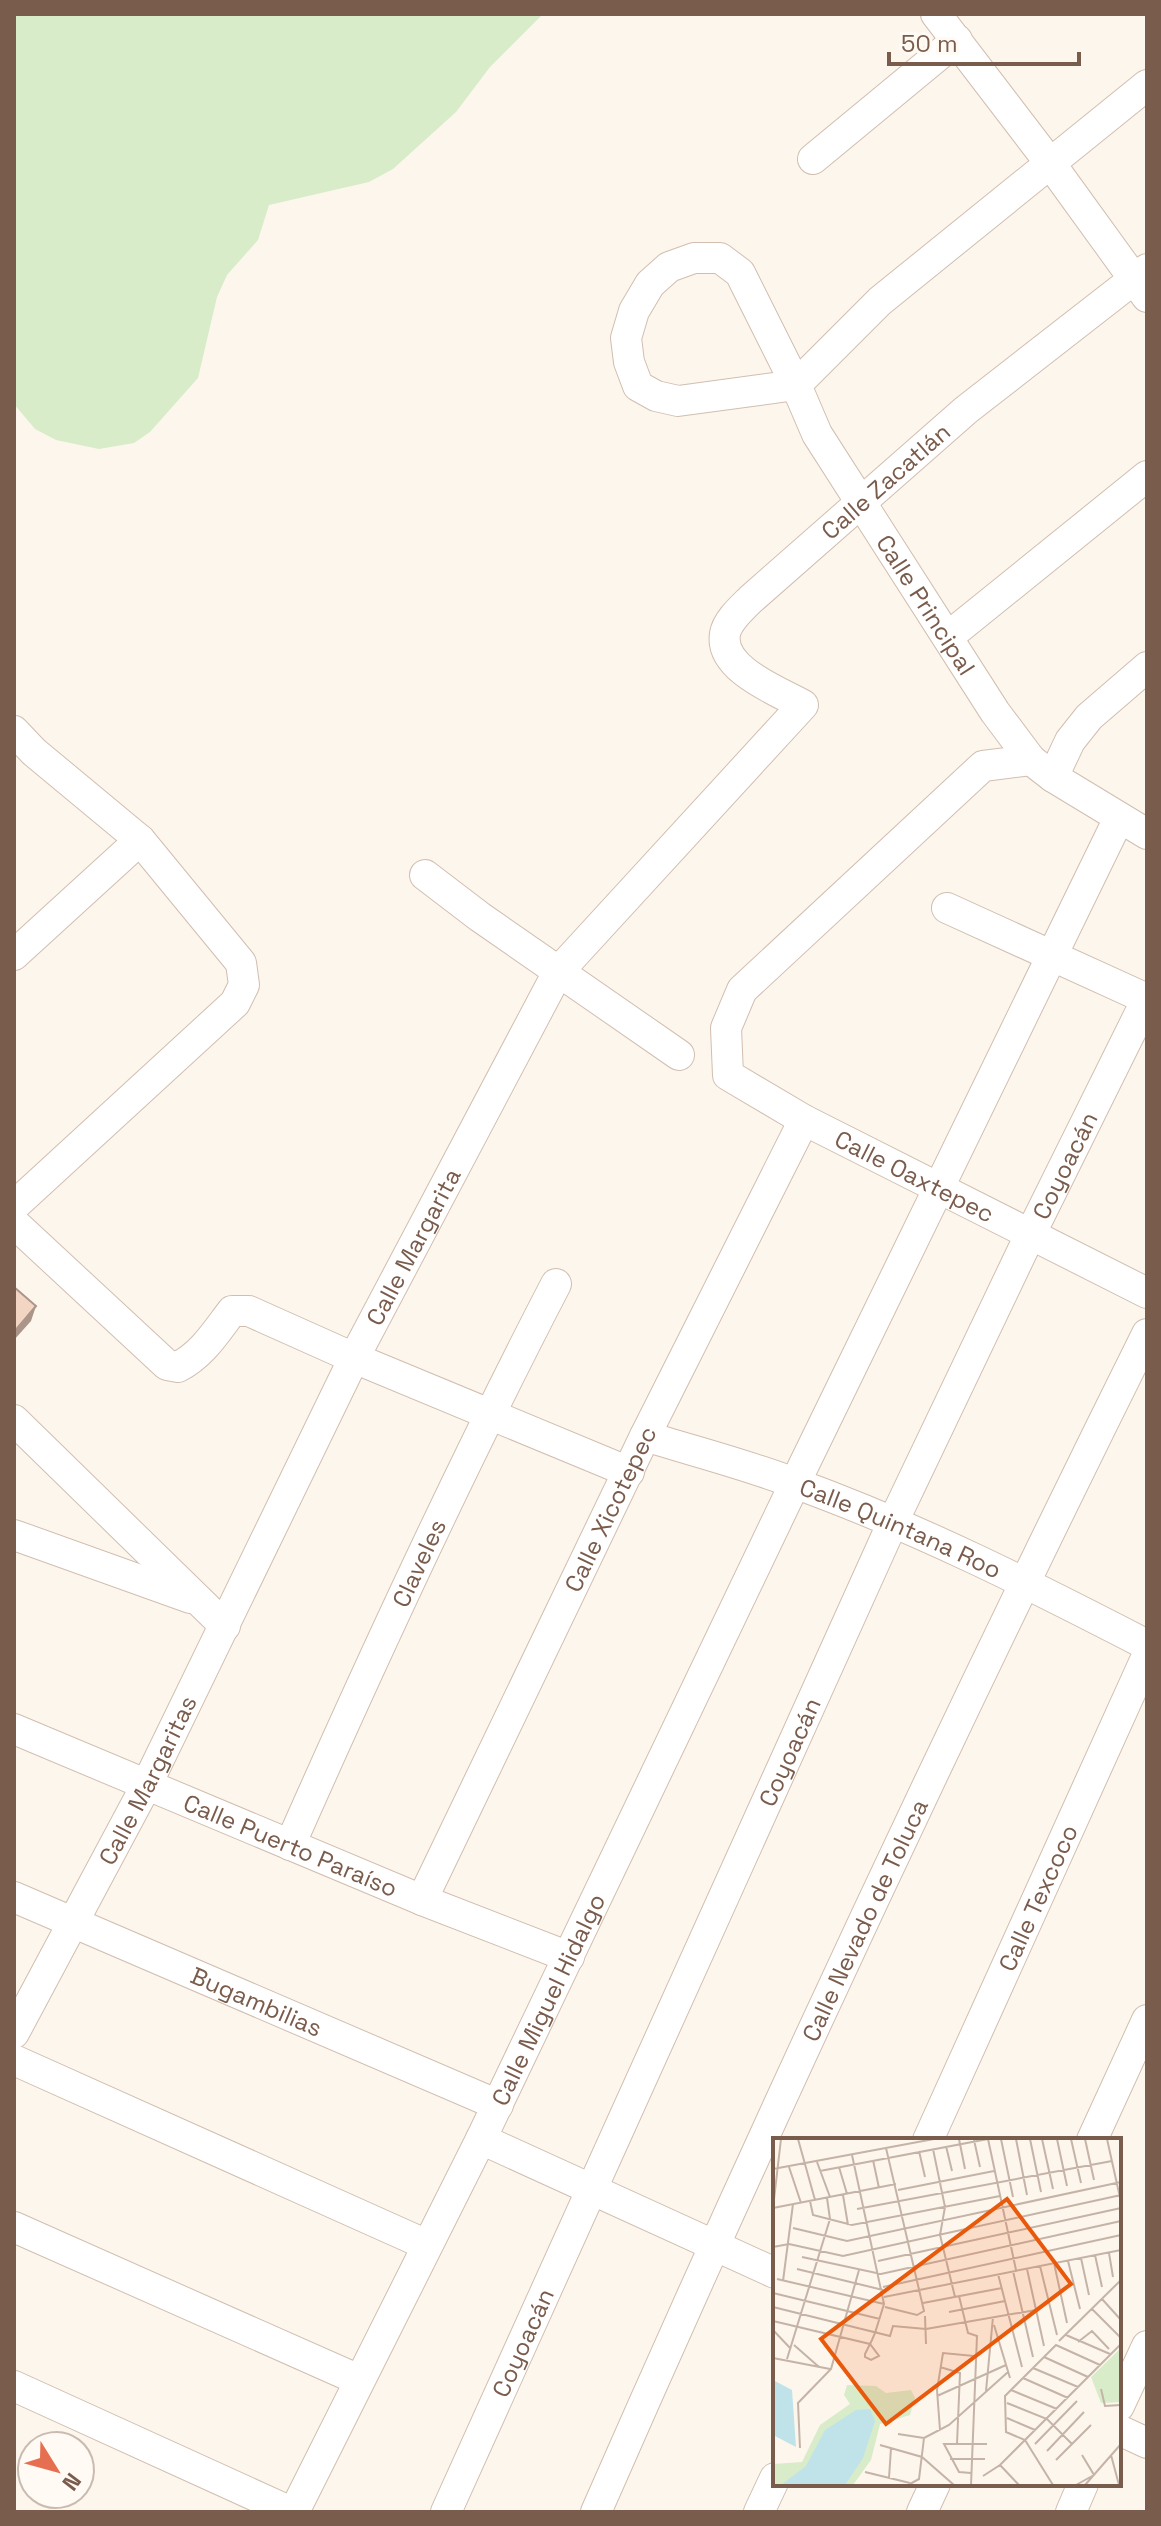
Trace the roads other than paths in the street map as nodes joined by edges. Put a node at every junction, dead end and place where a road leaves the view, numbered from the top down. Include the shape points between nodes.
1 (936, 14) edge
2 (957, 40) junction
3 (1147, 85) edge
4 (813, 159) dead end
5 (1050, 163) junction
6 (1142, 282) edge
7 (796, 385) junction
8 (1147, 476) edge
9 (861, 503) junction
10 (949, 636) junction
11 (1147, 667) edge
12 (803, 705) joint
13 (14, 731) edge
14 (1042, 768) junction
15 (1119, 818) junction
16 (1147, 834) edge
17 (140, 840) junction
18 (425, 875) dead end
19 (947, 908) dead end
20 (14, 955) edge
21 (1050, 955) junction
22 (558, 972) junction
23 (1147, 999) edge
24 (679, 1055) dead end
25 (804, 1120) junction
26 (938, 1186) junction
27 (14, 1206) edge
28 (14, 1223) edge
29 (1030, 1235) junction
30 (556, 1284) dead end
31 (1147, 1293) edge
32 (1147, 1334) edge
33 (354, 1358) junction
34 (488, 1414) junction
35 (14, 1420) edge
36 (645, 1436) junction
37 (629, 1472) junction
38 (795, 1483) junction
39 (893, 1522) junction
40 (275, 1525) joint
41 (14, 1535) edge
42 (1024, 1581) junction
43 (199, 1602) junction
44 (225, 1626) junction
45 (1147, 1645) edge
46 (1147, 1656) edge
47 (14, 1729) edge
48 (147, 1784) junction
49 (290, 1845) junction
50 (14, 1897) edge
51 (422, 1900) junction
52 (74, 1923) junction
53 (569, 1957) junction
54 (1147, 2020) edge
55 (14, 2033) edge
56 (14, 2060) edge
57 (498, 2105) junction
58 (929, 2138) edge
59 (1093, 2138) edge
60 (481, 2139) junction
61 (590, 2189) junction
62 (14, 2227) edge
63 (713, 2244) junction
64 (427, 2245) junction
65 (773, 2272) edge
66 (1147, 2346) edge
67 (359, 2380) junction
68 (14, 2386) edge
69 (1121, 2402) edge
70 (1121, 2431) edge
71 (1147, 2443) edge
72 (773, 2482) edge
73 (934, 2486) edge
74 (1082, 2486) edge
75 (292, 2512) edge
76 (446, 2512) edge
77 (596, 2512) edge
78 (759, 2512) edge
79 (922, 2512) edge
80 (1071, 2512) edge

1 - 2 street
2 - 4 street
2 - 5 street
3 - 5 street
5 - 6 street
5 - 7 street via 880,301
6 - 9 street, Calle Zacatlán via 966,410
7 - 7 street, Calle Principal via 678,401 656,396 638,386 629,362 626,338 634,311 650,284 669,267 694,258 720,258 740,273
7 - 9 street, Calle Principal via 817,434
8 - 10 street
9 - 10 street, Calle Principal
9 - 12 street, Calle Zacatlán via 751,599 725,633 727,654 736,666
10 - 14 street, Calle Principal via 995,712
11 - 14 street via 1089,717
12 - 22 street, Calle Margarita
13 - 17 street
14 - 15 street, Calle Principal
14 - 25 street, Calle Oaxtepec via 983,766 742,990 726,1028 728,1075
15 - 16 street, Calle Principal
15 - 21 street
17 - 20 street
17 - 27 street via 241,963 244,985 235,1003
18 - 22 street
19 - 21 street
21 - 23 street
21 - 26 street
22 - 24 street
22 - 33 street, Calle Margarita
23 - 29 street, Coyoacán
25 - 26 street, Calle Oaxtepec
25 - 36 street, Calle Xicotepec
26 - 29 street, Calle Oaxtepec
26 - 38 street, Calle Miguel Hidalgo
28 - 33 street via 167,1365 178,1367 208,1344 232,1311 249,1311
29 - 31 street, Calle Oaxtepec
29 - 39 street, Coyoacán
30 - 34 street, Claveles
32 - 42 street, Calle Nevado de Toluca
33 - 34 street
33 - 40 street, Calle Margarita
34 - 37 street
34 - 49 street, Claveles
35 - 43 street
36 - 37 street, Calle Xicotepec
36 - 38 street, Calle Quintana Roo
37 - 51 street, Calle Xicotepec
38 - 39 street, Calle Quintana Roo
38 - 53 street, Calle Miguel Hidalgo
39 - 42 street, Calle Quintana Roo
39 - 61 street, Coyoacán
40 - 44 street, Calle Margaritas
41 - 43 street
42 - 45 street, Calle Quintana Roo
42 - 63 street, Calle Nevado de Toluca
43 - 44 street
44 - 48 street, Calle Margaritas
46 - 58 street, Calle Texcoco
47 - 48 street, Calle Puerto Paraíso
48 - 49 street, Calle Puerto Paraíso
48 - 52 street, Calle Margaritas
49 - 51 street, Calle Puerto Paraíso
50 - 52 street, Bugambilias
51 - 53 street, Calle Puerto Paraíso
52 - 55 street, Calle Margaritas
52 - 57 street, Bugambilias
53 - 57 street, Calle Miguel Hidalgo
54 - 59 street
56 - 64 street
57 - 60 street, Calle Miguel Hidalgo
60 - 61 street
60 - 64 street, Calle Miguel Hidalgo
61 - 63 street
61 - 76 street, Coyoacán
62 - 67 street
63 - 65 street
63 - 77 street, Calle Nevado de Toluca
64 - 67 street, Calle Miguel Hidalgo
66 - 69 street
67 - 75 street, Calle Miguel Hidalgo
68 - 75 street
70 - 71 street
72 - 78 street
73 - 79 street
74 - 80 street

